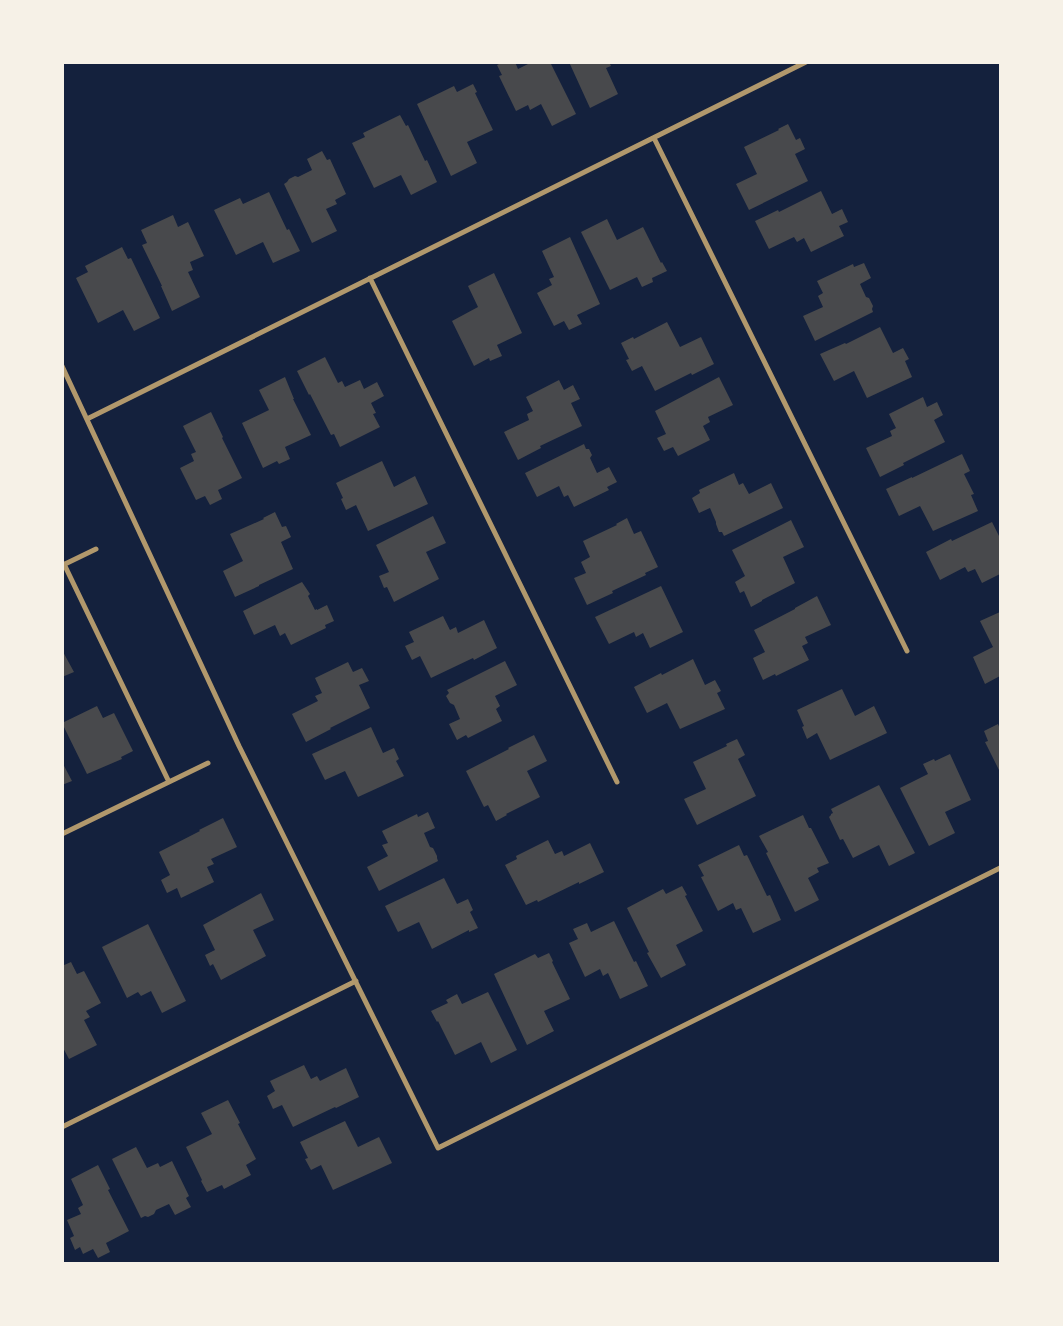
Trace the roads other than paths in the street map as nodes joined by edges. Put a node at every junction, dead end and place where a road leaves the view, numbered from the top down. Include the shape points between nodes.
1 (806, 62) edge
2 (654, 138) junction
3 (370, 278) junction
4 (62, 366) edge
5 (87, 418) junction
6 (96, 549) dead end
7 (63, 565) edge
8 (907, 651) dead end
9 (208, 762) dead end
10 (169, 782) junction
11 (617, 782) dead end
12 (62, 834) edge
13 (1000, 868) edge
14 (356, 981) junction
15 (62, 1127) edge

1 - 2 street
2 - 3 street
2 - 8 street
3 - 5 street
3 - 11 street
4 - 5 street
5 - 14 street via 239,746
6 - 7 street
7 - 10 street
9 - 10 street
10 - 12 street
13 - 14 street via 438,1148
14 - 15 street

